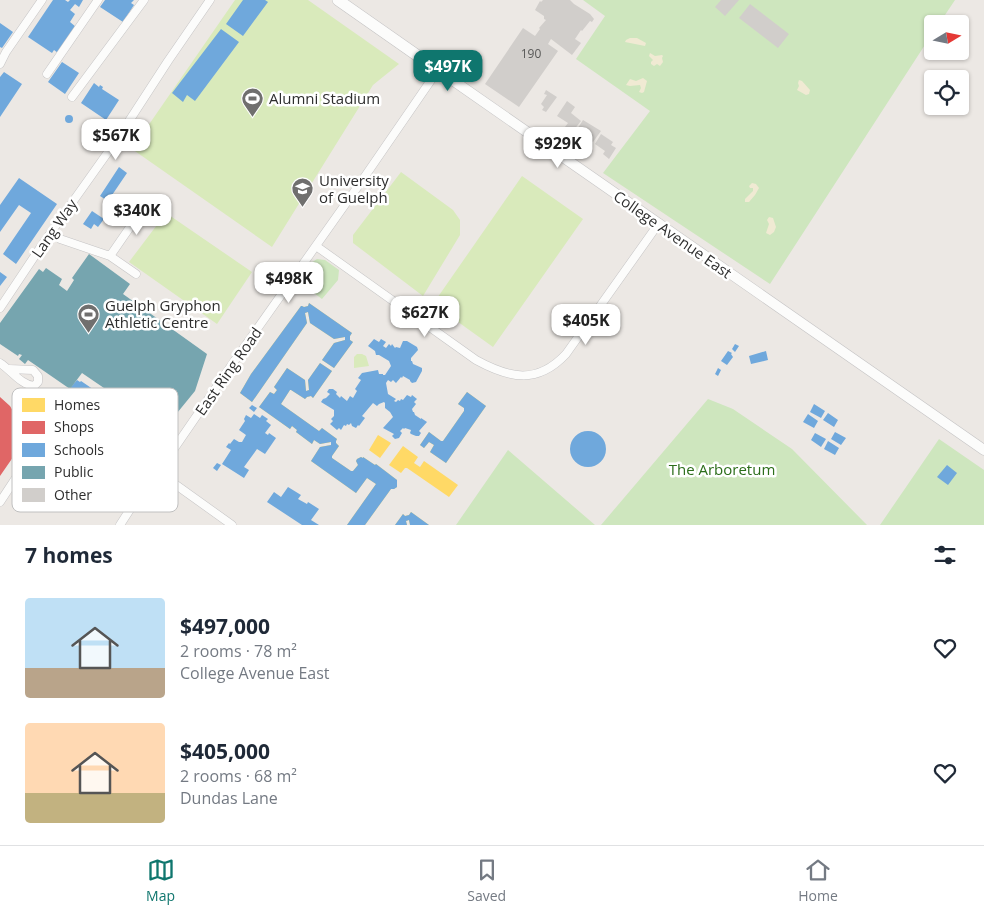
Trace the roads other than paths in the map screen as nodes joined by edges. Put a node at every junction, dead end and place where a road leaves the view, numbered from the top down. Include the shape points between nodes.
1 (42, 0) edge
2 (98, 0) edge
3 (144, 0) edge
4 (210, 0) edge
5 (338, 0) edge
6 (0, 64) edge
7 (438, 70) junction
8 (47, 74) dead end
9 (72, 97) dead end
10 (148, 203) dead end
11 (659, 224) junction
12 (51, 232) junction
13 (316, 246) junction
14 (110, 256) junction
15 (136, 274) dead end
16 (0, 308) edge
17 (0, 363) edge
18 (9, 369) dead end
19 (178, 443) edge
20 (984, 450) edge
21 (12, 484) edge
22 (178, 486) edge
23 (0, 502) edge
24 (128, 512) edge
25 (120, 525) edge
26 (232, 525) edge

1 - 6 street
2 - 8 street
3 - 9 street
4 - 12 street, Lang Way
5 - 7 main road, College Avenue East
7 - 11 street, College Avenue East
7 - 13 street, East Ring Road
10 - 14 street
11 - 13 street via 566,354 547,369 527,376 499,372 476,360
11 - 20 street, College Avenue East
12 - 14 street via 60,239
12 - 16 street, Lang Way
13 - 19 street, East Ring Road
14 - 15 street
17 - 18 street
21 - 23 street
22 - 26 street
24 - 25 street, East Ring Road

